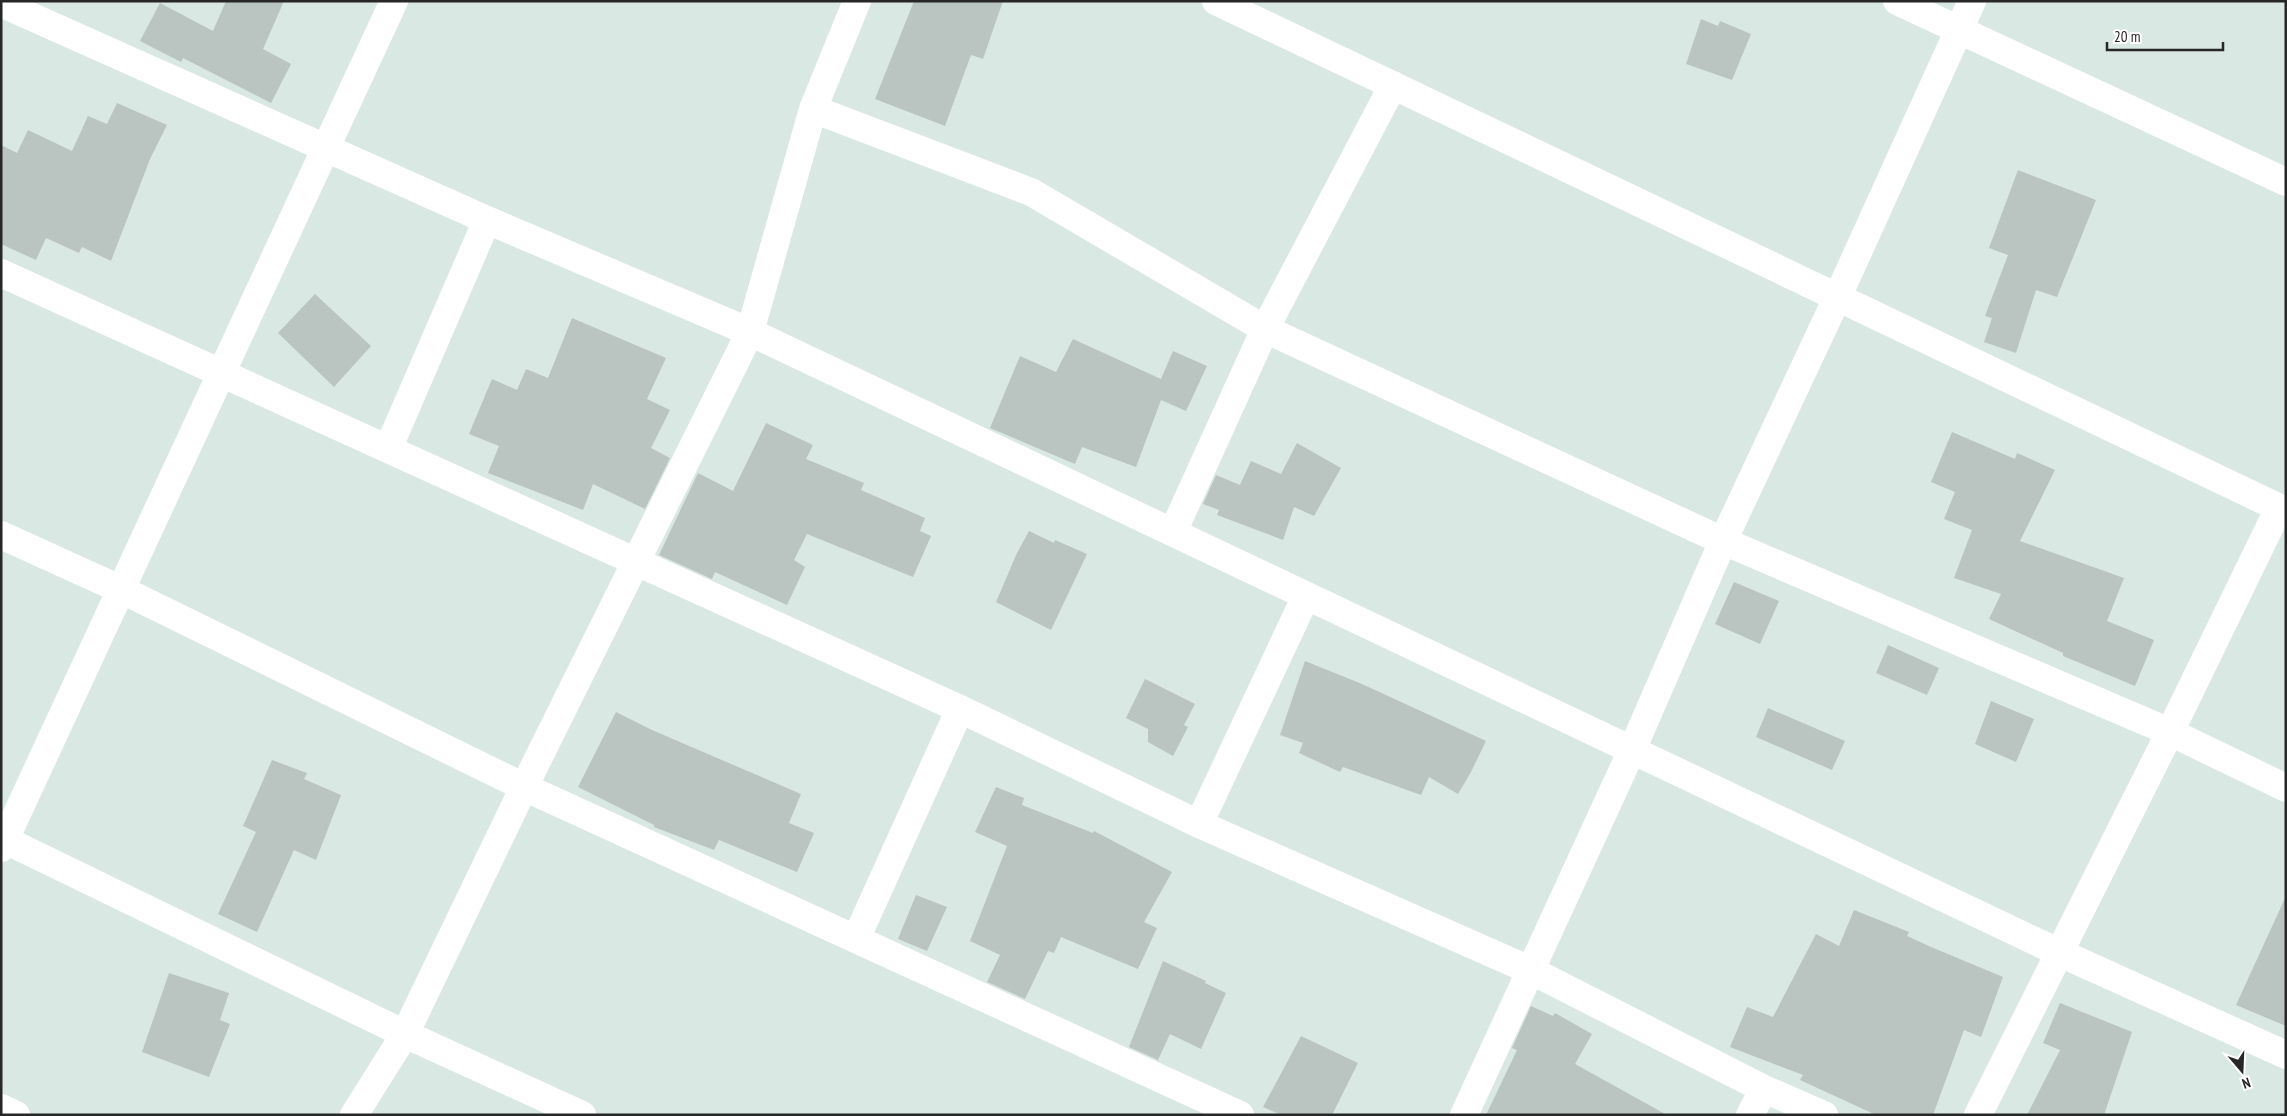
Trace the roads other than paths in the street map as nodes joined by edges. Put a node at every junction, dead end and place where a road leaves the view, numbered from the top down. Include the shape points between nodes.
1 (394, 1) edge
2 (857, 1) edge
3 (1216, 1) edge
4 (1897, 1) edge
5 (1972, 1) edge
6 (1, 3) edge
7 (1958, 30) junction
8 (1393, 85) junction
9 (813, 109) junction
10 (327, 147) junction
11 (2286, 182) edge
12 (487, 220) junction
13 (1, 273) edge
14 (1838, 296) junction
15 (1265, 329) junction
16 (750, 332) junction
17 (221, 375) junction
18 (388, 449) junction
19 (2283, 509) edge
20 (1173, 532) junction
21 (1, 535) edge
22 (1723, 541) junction
23 (636, 560) junction
24 (122, 590) junction
25 (1306, 596) junction
26 (960, 709) junction
27 (2170, 732) junction
28 (1632, 750) junction
29 (524, 788) junction
30 (2286, 788) edge
31 (1199, 824) junction
32 (3, 842) edge
33 (856, 939) junction
34 (2058, 952) junction
35 (1532, 971) junction
36 (405, 1034) junction
37 (2286, 1055) edge
38 (1764, 1089) junction
39 (1, 1108) edge
40 (16, 1115) edge
41 (354, 1115) edge
42 (582, 1115) edge
43 (1240, 1115) edge
44 (1464, 1115) edge
45 (1750, 1115) edge
46 (1824, 1115) edge
47 (1978, 1115) edge

1 - 10 street
2 - 9 street
3 - 8 street
4 - 7 street
5 - 7 street
6 - 10 street
7 - 11 street
7 - 14 street
8 - 14 street
8 - 15 street
9 - 15 street via 1031,192
9 - 16 street
10 - 12 street
10 - 17 street
12 - 16 street
12 - 18 street
13 - 17 street
14 - 19 street
14 - 22 street
15 - 20 street
15 - 22 street
16 - 20 street
16 - 23 street
17 - 18 street
17 - 24 street
18 - 23 street
19 - 27 street
20 - 25 street
21 - 24 street
22 - 27 street
22 - 28 street
23 - 26 street
23 - 29 street
24 - 29 street
24 - 32 street
25 - 28 street
25 - 31 street
26 - 31 street
26 - 33 street
27 - 30 street
27 - 34 street
28 - 34 street
28 - 35 street
29 - 33 street
29 - 36 street
31 - 35 street
32 - 36 street
33 - 43 street
34 - 37 street
34 - 47 street
35 - 38 street
35 - 44 street
36 - 41 street
36 - 42 street
38 - 45 street
38 - 46 street
39 - 40 street

